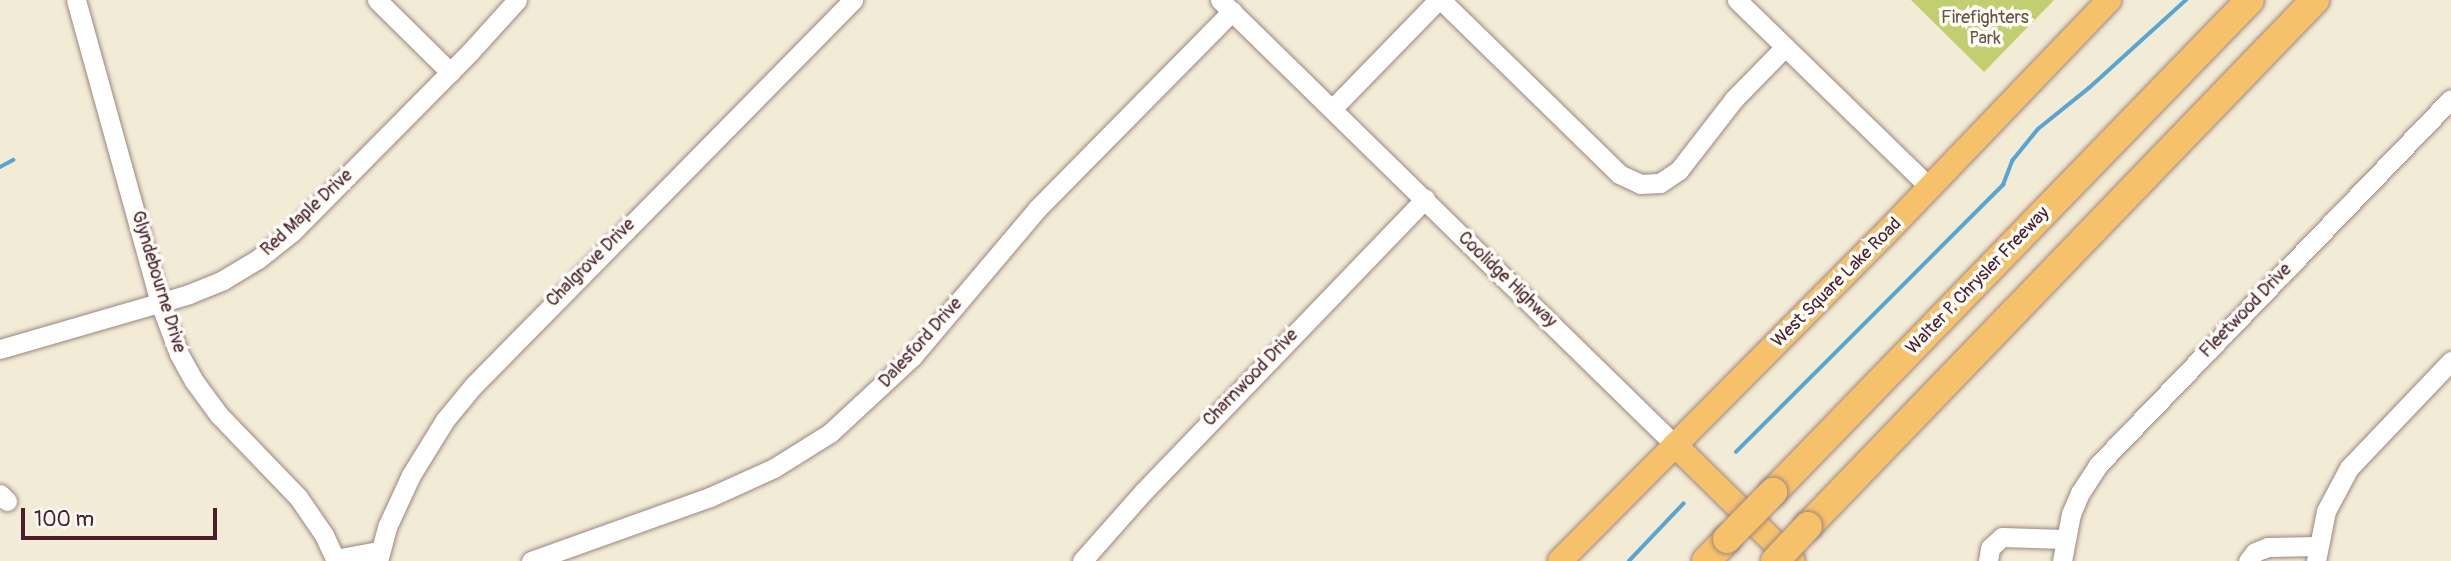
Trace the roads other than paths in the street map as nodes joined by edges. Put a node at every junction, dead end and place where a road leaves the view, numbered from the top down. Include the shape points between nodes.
1 (76, 0) edge
2 (377, 0) edge
3 (517, 0) edge
4 (853, 0) edge
5 (1440, 0) edge
6 (1737, 0) edge
7 (2109, 0) edge
8 (2250, 0) edge
9 (2315, 0) edge
10 (1226, 6) edge
11 (1785, 47) junction
12 (450, 72) junction
13 (2451, 99) edge
14 (1332, 109) junction
15 (1930, 188) junction
16 (1424, 199) junction
17 (160, 303) junction
18 (0, 349) edge
19 (2449, 366) edge
20 (1675, 445) junction
21 (2064, 539) junction
22 (2316, 553) edge
23 (379, 556) edge
24 (335, 560) edge
25 (2062, 560) edge
26 (531, 561) edge
27 (1082, 561) edge
28 (1560, 561) edge
29 (1706, 561) edge
30 (1774, 561) edge
31 (1793, 561) edge
32 (1987, 561) edge
33 (2248, 561) edge

1 - 17 street, Glyndebourne Drive
2 - 12 street
3 - 12 street, Red Maple Drive
4 - 23 street, Chalgrove Drive via 473,386 445,420 411,475
5 - 11 street via 1619,174 1640,184 1660,183 1679,170 1734,99
5 - 14 street
6 - 11 street
7 - 15 main road, West Square Lake Road
8 - 29 highway, Walter P. Chrysler Freeway, bridge
9 - 30 highway, bridge
10 - 14 street, Coolidge Highway
10 - 26 street, Dalesford Drive via 1037,209 912,357 830,433 774,468 721,492
11 - 15 street
12 - 17 street, Red Maple Drive via 283,239 223,280
13 - 21 street, Fleetwood Drive via 2112,448 2080,493
14 - 16 street, Coolidge Highway
15 - 20 main road, West Square Lake Road
16 - 20 street, Coolidge Highway
16 - 27 street, Charnwood Drive
17 - 18 street, Red Maple Drive
17 - 24 street, Glyndebourne Drive via 194,381 219,415 298,497
19 - 22 street via 2349,468 2326,511
20 - 28 main road, West Square Lake Road
20 - 31 main road, Coolidge Highway
21 - 25 street, Fleetwood Drive
21 - 32 street via 2002,537 1990,548
22 - 33 street via 2268,547
23 - 24 street

